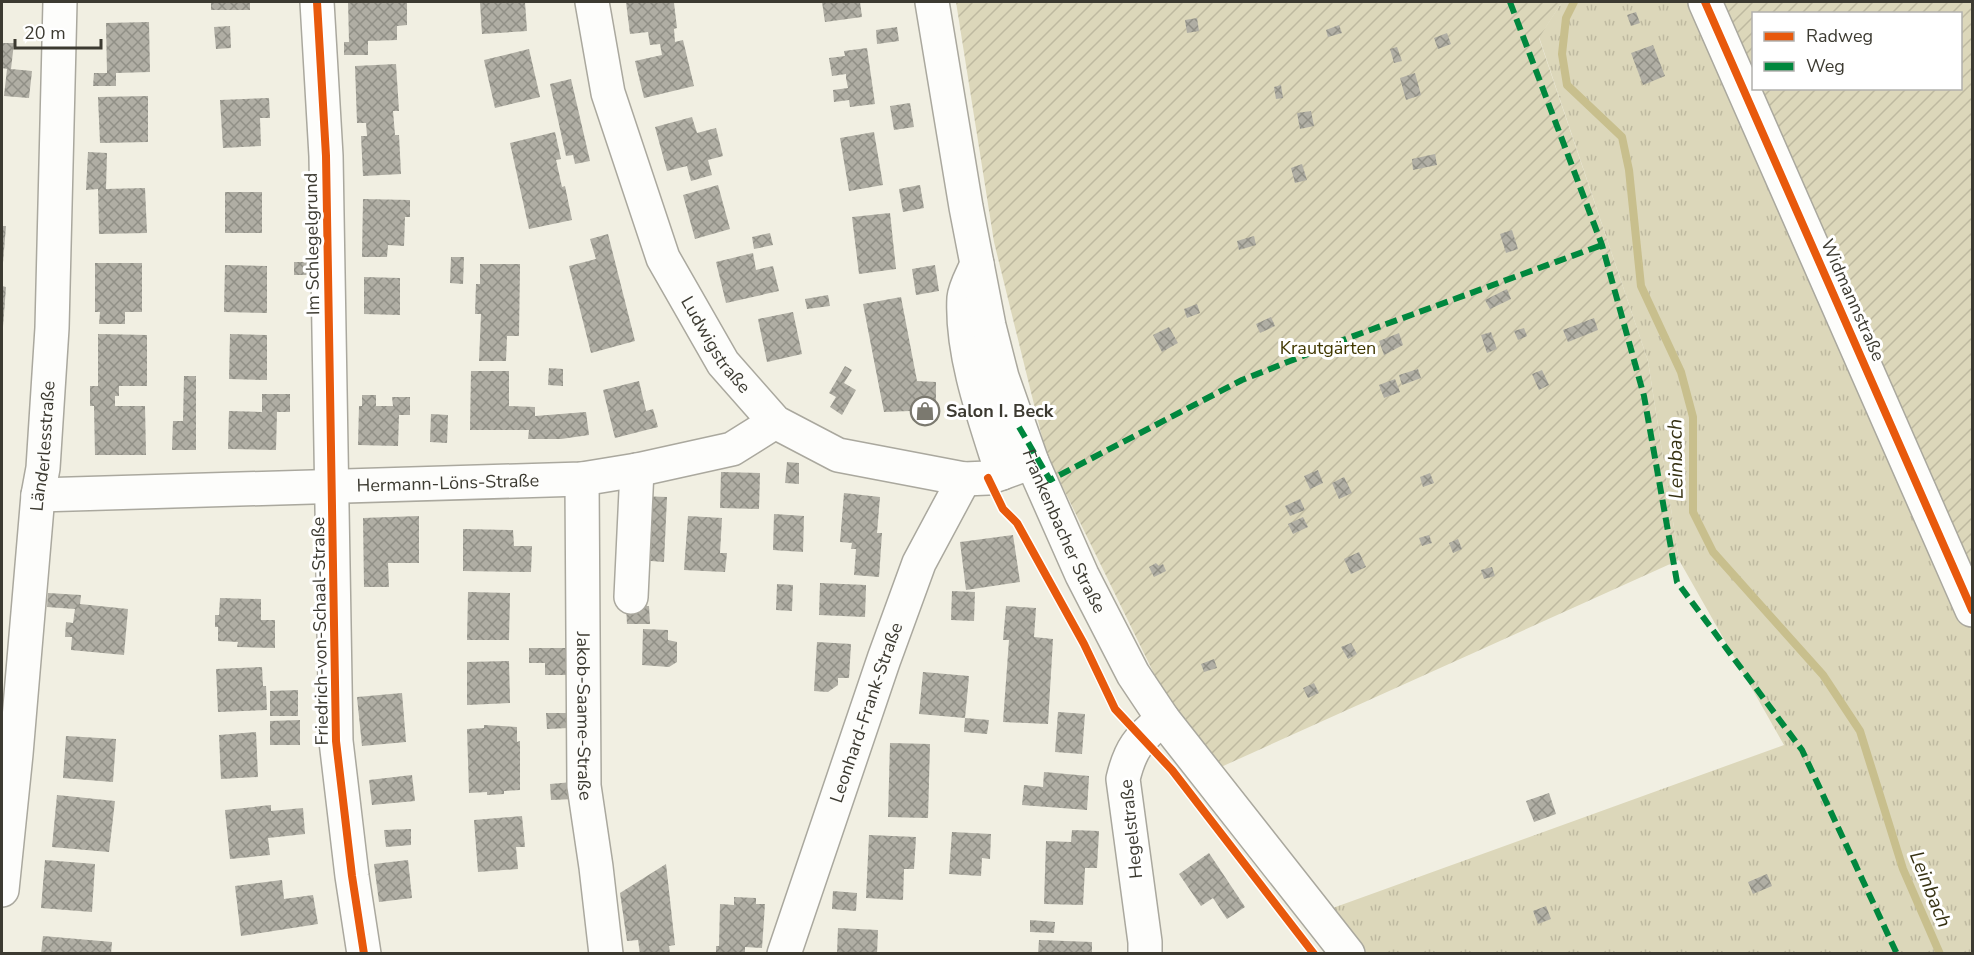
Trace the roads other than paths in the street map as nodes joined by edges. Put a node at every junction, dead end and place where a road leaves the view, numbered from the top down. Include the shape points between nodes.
1 (60, 2) edge
2 (317, 2) edge
3 (592, 2) edge
4 (933, 2) edge
5 (1705, 2) edge
6 (775, 422) junction
7 (1017, 468) junction
8 (637, 470) junction
9 (582, 479) junction
10 (964, 480) junction
11 (332, 487) junction
12 (38, 495) junction
13 (631, 597) dead end
14 (1972, 610) edge
15 (1163, 719) junction
16 (9, 753) edge
17 (2, 890) edge
18 (364, 954) edge
19 (606, 954) edge
20 (784, 954) edge
21 (1145, 954) edge
22 (1348, 954) edge

1 - 12 street, Länderlesstraße via 52,328
2 - 11 street, Im Schlegelgrund via 326,156
3 - 6 street, Ludwigstraße via 608,93 663,258 723,363
4 - 7 street, Frankenbacher Straße via 942,70
5 - 14 street, Widmannstraße
6 - 8 street, Hermann-Löns-Straße via 732,449
6 - 10 street, Ludwigstraße via 838,455
7 - 10 street, Ludwigstraße via 988,478
7 - 15 street, Frankenbacher Straße
8 - 9 street, Hermann-Löns-Straße
8 - 13 street
9 - 11 street, Hermann-Löns-Straße
9 - 19 street, Jakob-Saame-Straße via 584,786
10 - 20 street, Leonhard-Frank-Straße via 916,574
11 - 12 street, Hermann-Löns-Straße
11 - 18 street, Friedrich-von-Schaal-Straße via 336,741
12 - 16 street, Länderlesstraße
15 - 21 street, Hegelstraße via 1141,737 1128,758 1123,779
15 - 22 street, Frankenbacher Straße
16 - 17 street, Länderlesstraße

